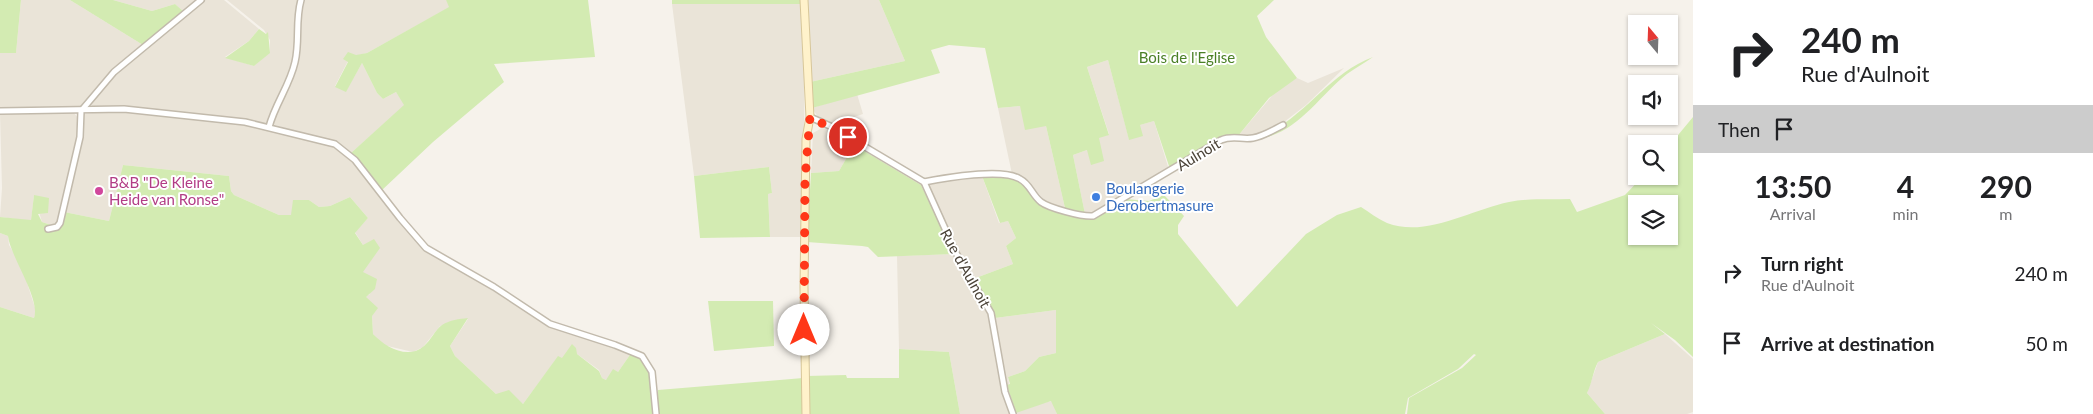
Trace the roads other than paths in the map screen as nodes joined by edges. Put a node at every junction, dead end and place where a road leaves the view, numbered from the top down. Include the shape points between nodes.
1 (201, 0) edge
2 (301, 0) edge
3 (804, 0) edge
4 (0, 111) edge
5 (81, 111) junction
6 (810, 117) junction
7 (1283, 125) dead end
8 (269, 127) junction
9 (924, 182) junction
10 (48, 229) dead end
11 (656, 414) edge
12 (806, 414) edge
13 (1013, 414) edge

1 - 5 street via 114,72
2 - 8 street via 292,76 273,112
3 - 6 street
4 - 5 street
5 - 8 street via 124,109
5 - 10 street via 80,137 60,223
6 - 9 street
6 - 12 street via 806,139 804,273
7 - 9 street, Aulnoit via 1265,135 1251,138 1230,136 1221,140 1089,216 1041,202 1027,184 1012,176 972,175
8 - 11 street via 316,138 344,149 421,243 539,318 632,351 644,359 653,378
9 - 13 street, Rue d'Aulnoit via 956,253 991,313 1005,392

